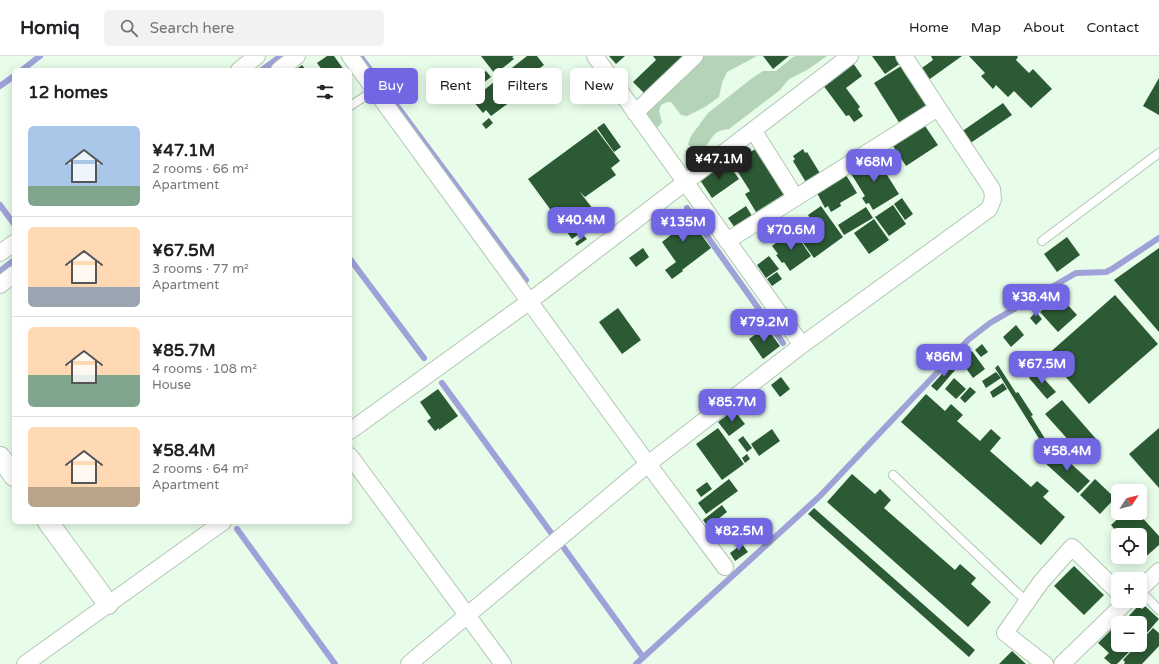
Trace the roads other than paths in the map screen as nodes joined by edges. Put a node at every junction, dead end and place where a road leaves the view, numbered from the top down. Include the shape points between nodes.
1 (257, 56) edge
2 (297, 56) edge
3 (350, 56) edge
4 (595, 56) edge
5 (695, 56) edge
6 (850, 56) edge
7 (904, 56) edge
8 (242, 68) edge
9 (282, 68) edge
10 (364, 75) edge
11 (364, 97) edge
12 (385, 104) edge
13 (352, 105) edge
14 (938, 108) junction
15 (635, 113) junction
16 (753, 130) junction
17 (1159, 153) edge
18 (684, 182) junction
19 (796, 198) junction
20 (727, 241) junction
21 (1042, 241) dead end
22 (12, 244) edge
23 (0, 253) edge
24 (12, 276) edge
25 (0, 285) edge
26 (530, 301) junction
27 (802, 345) junction
28 (352, 431) edge
29 (0, 457) edge
30 (352, 459) edge
31 (648, 464) junction
32 (12, 473) edge
33 (893, 475) dead end
34 (49, 524) edge
35 (220, 524) edge
36 (725, 567) dead end
37 (1159, 571) edge
38 (1147, 583) edge
39 (1111, 585) edge
40 (1147, 597) edge
41 (1027, 602) junction
42 (108, 604) junction
43 (1120, 608) edge
44 (1159, 610) edge
45 (467, 616) junction
46 (25, 664) edge
47 (409, 664) edge
48 (503, 664) edge
49 (1045, 664) edge
50 (1062, 664) edge

1 - 8 street
2 - 9 street
3 - 10 street
4 - 15 street
5 - 15 street
6 - 16 street
7 - 14 street
11 - 13 lane
12 - 26 street
14 - 19 street
14 - 27 street via 992,190 993,199 989,209
15 - 18 street
16 - 18 street
16 - 19 street
17 - 21 lane
18 - 20 street
18 - 26 street
19 - 20 street
20 - 27 street
22 - 23 street
24 - 25 street
26 - 28 street
26 - 31 street
27 - 31 street
29 - 32 street
30 - 45 street
31 - 36 street
31 - 45 street
33 - 41 lane
34 - 42 street
35 - 42 street
37 - 38 street
39 - 41 street via 1072,547
40 - 44 lane
41 - 49 street via 1005,633
42 - 46 street
43 - 50 street
45 - 47 street
45 - 48 street

